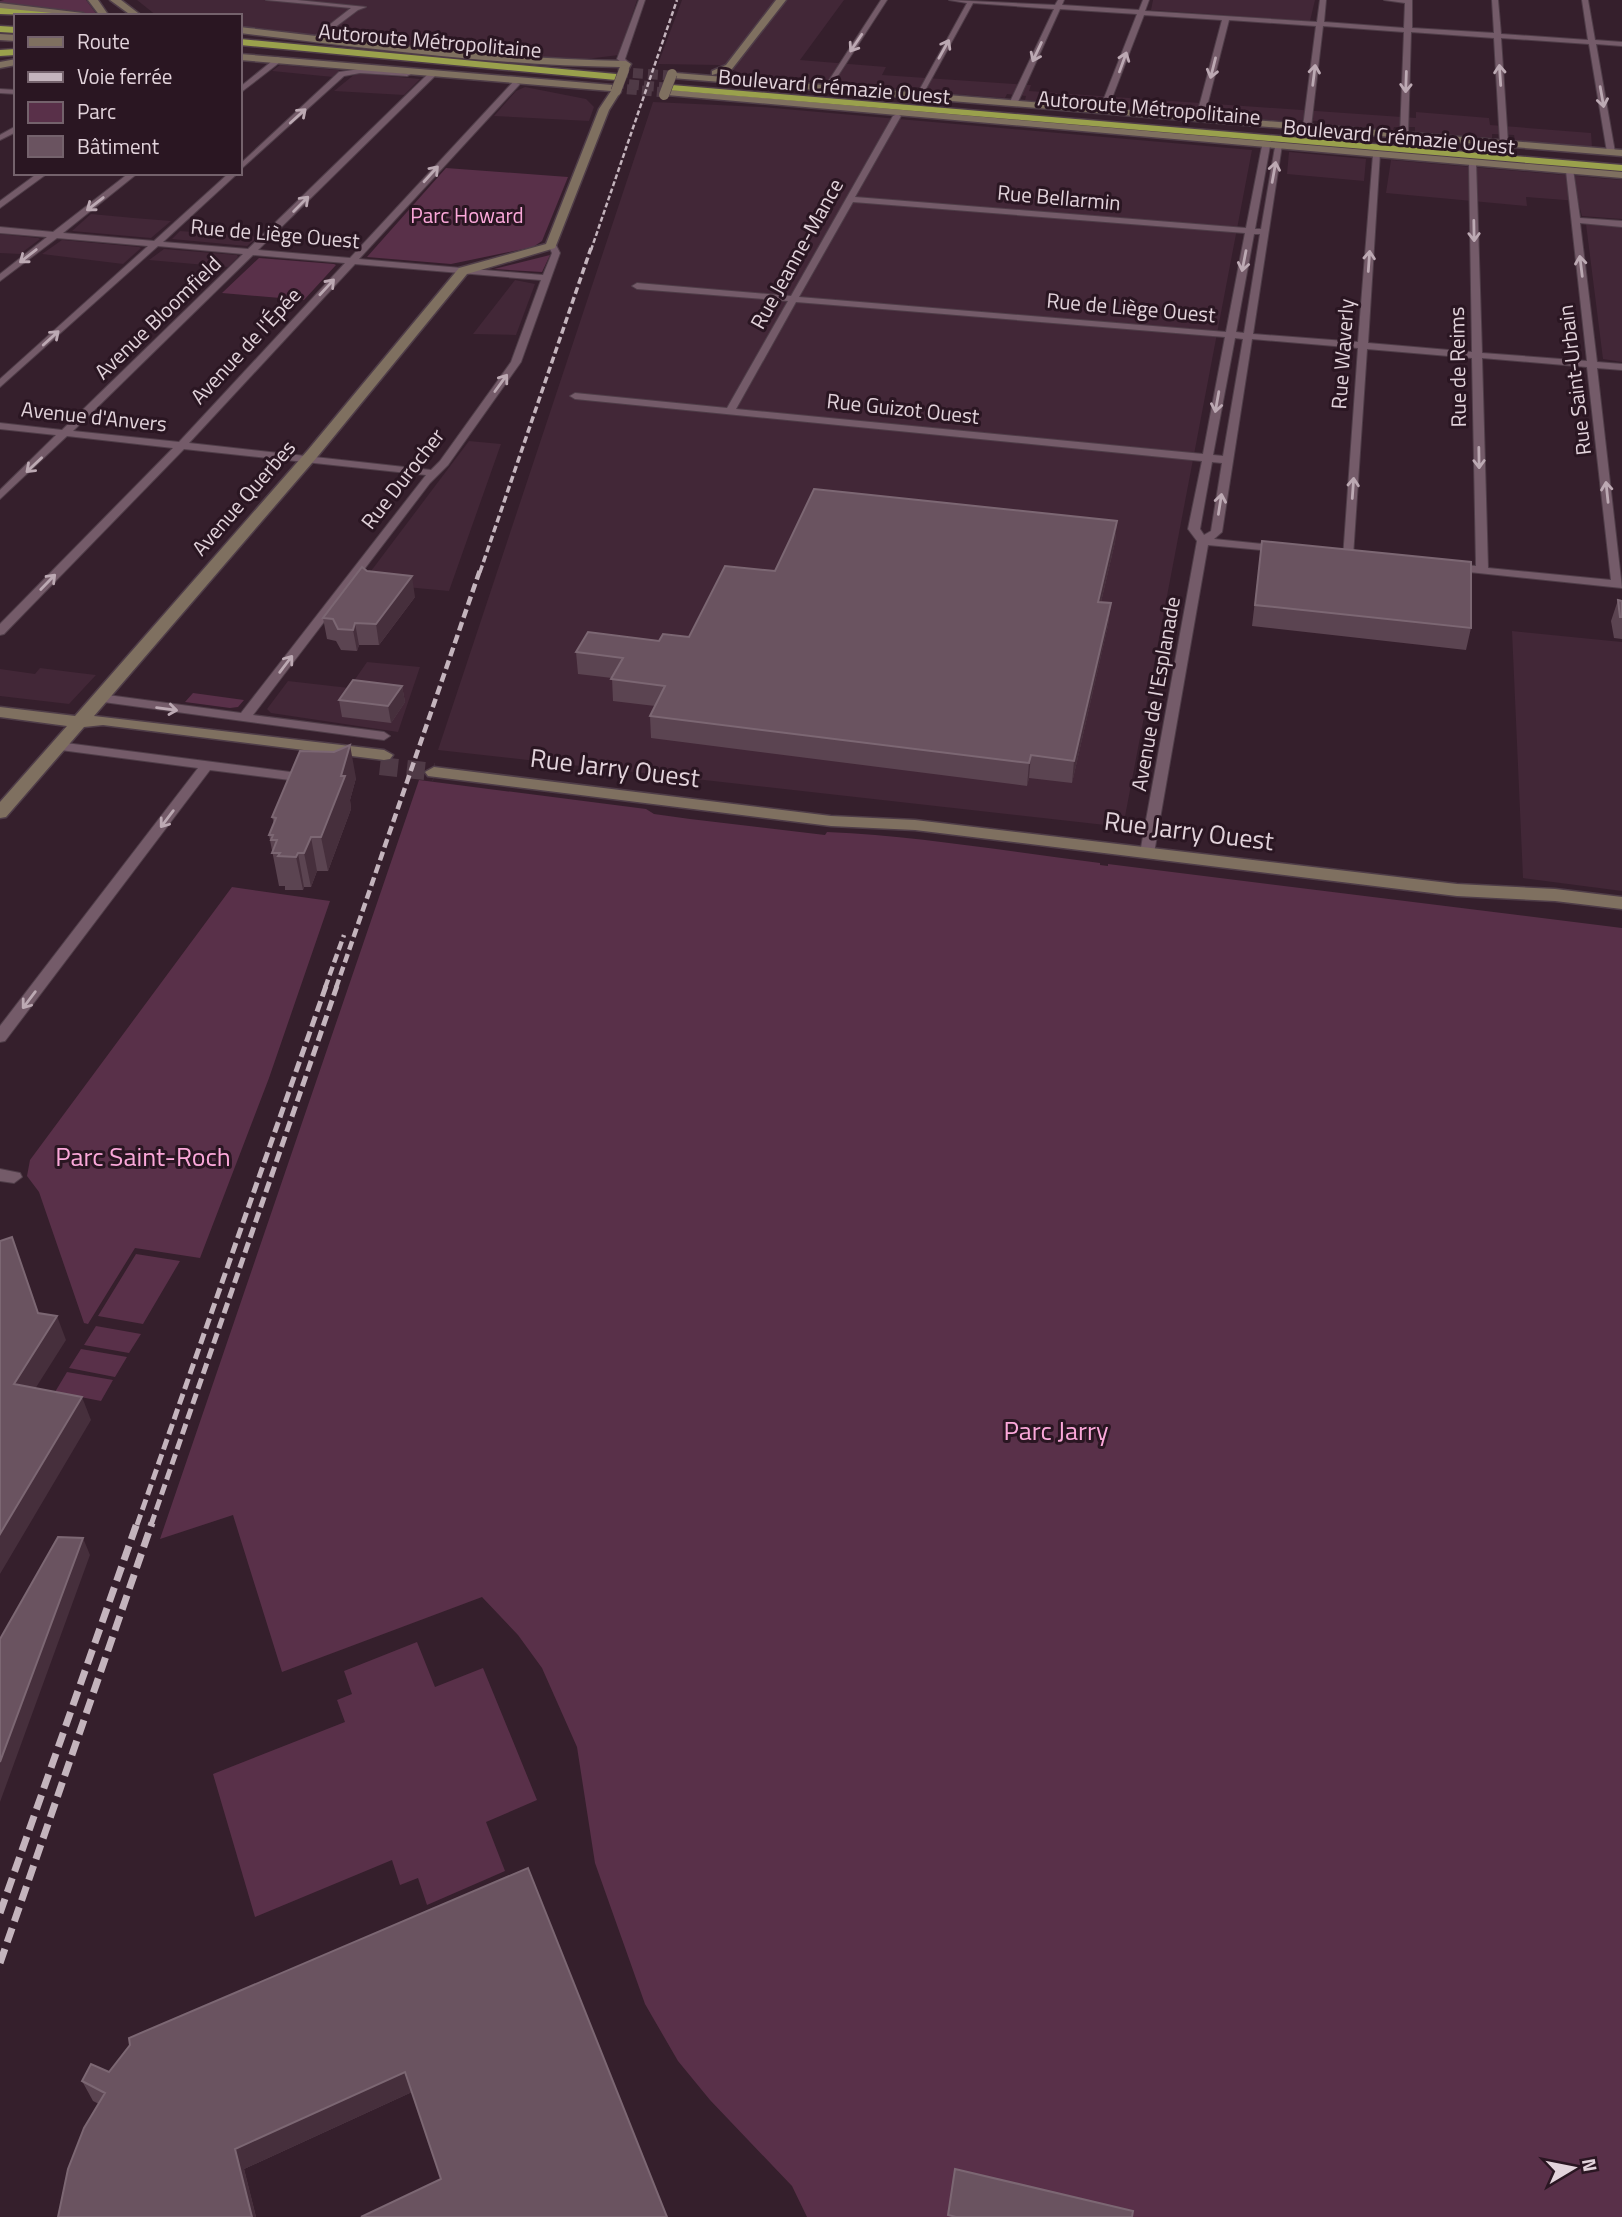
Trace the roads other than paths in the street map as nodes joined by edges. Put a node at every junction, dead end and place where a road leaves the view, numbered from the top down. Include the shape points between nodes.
1 (116, 0) edge
2 (269, 0) edge
3 (642, 0) edge
4 (781, 0) edge
5 (884, 0) edge
6 (952, 0) edge
7 (1146, 0) edge
8 (1323, 0) edge
9 (1387, 0) edge
10 (1495, 0) edge
11 (1585, 0) edge
12 (971, 1) edge
13 (1409, 1) edge
14 (1059, 3) edge
15 (0, 9) edge
16 (1141, 12) junction
17 (35, 14) edge
18 (59, 14) edge
19 (135, 14) edge
20 (1226, 18) junction
21 (1320, 24) junction
22 (1407, 30) junction
23 (1497, 35) junction
24 (242, 39) edge
25 (242, 39) edge
26 (242, 39) edge
27 (242, 39) edge
28 (321, 39) junction
29 (1592, 42) junction
30 (1622, 44) edge
31 (373, 50) junction
32 (242, 56) edge
33 (280, 59) junction
34 (377, 67) junction
35 (346, 73) joint
36 (716, 73) junction
37 (407, 74) junction
38 (431, 76) junction
39 (618, 78) junction
40 (516, 83) junction
41 (671, 85) junction
42 (827, 86) junction
43 (242, 89) edge
44 (918, 96) junction
45 (596, 101) junction
46 (1013, 104) junction
47 (1103, 111) junction
48 (927, 114) junction
49 (897, 116) junction
50 (1172, 117) junction
51 (1200, 118) junction
52 (1046, 125) joint
53 (1307, 127) junction
54 (1404, 135) junction
55 (1319, 136) junction
56 (1268, 143) junction
57 (1504, 151) junction
58 (1616, 153) edge
59 (1377, 155) junction
60 (1622, 161) edge
61 (1473, 163) junction
62 (242, 166) edge
63 (1622, 167) edge
64 (1570, 171) junction
65 (41, 175) edge
66 (131, 175) edge
67 (232, 175) edge
68 (1622, 175) edge
69 (850, 199) junction
70 (0, 205) edge
71 (1575, 220) junction
72 (1622, 224) edge
73 (0, 230) edge
74 (1250, 231) junction
75 (1265, 232) junction
76 (56, 234) junction
77 (157, 243) junction
78 (548, 248) junction
79 (253, 252) junction
80 (352, 261) junction
81 (463, 271) junction
82 (0, 278) edge
83 (547, 278) junction
84 (637, 286) dead end
85 (793, 299) junction
86 (1230, 335) junction
87 (1248, 337) junction
88 (1364, 346) junction
89 (1477, 355) junction
90 (1592, 365) junction
91 (1622, 367) edge
92 (0, 384) edge
93 (575, 396) dead end
94 (730, 411) junction
95 (0, 426) edge
96 (67, 433) junction
97 (181, 446) junction
98 (1207, 458) junction
99 (308, 459) junction
100 (1227, 460) junction
101 (434, 473) junction
102 (0, 496) edge
103 (1203, 541) junction
104 (1295, 551) edge
105 (1334, 555) edge
106 (1347, 556) junction
107 (1360, 558) edge
108 (1437, 565) edge
109 (1482, 570) junction
110 (1619, 584) edge
111 (0, 631) edge
112 (100, 698) junction
113 (0, 712) edge
114 (244, 718) junction
115 (79, 722) junction
116 (384, 736) dead end
117 (58, 746) junction
118 (382, 760) tunnel mouth
119 (208, 764) junction
120 (436, 767) tunnel mouth
121 (298, 776) edge
122 (0, 813) edge
123 (1147, 853) junction
124 (1457, 890) junction
125 (1622, 904) edge
126 (1622, 918) edge
127 (0, 1037) edge

1 - 19 main road
2 - 28 street via 363,7
3 - 39 street
4 - 36 main road via 729,67
5 -> 42 street
6 - 12 street
7 - 16 street
8 - 21 street
9 - 13 street
10 - 23 street
11 - 29 street
12 - 14 street
44 -> 12 street
13 - 22 street
14 - 16 street
14 -> 46 street
15 - 17 highway
15 - 18 main road
16 - 20 street
47 -> 16 street
20 - 21 street
20 -> 51 street
21 - 22 street
53 -> 21 street
22 - 23 street
22 -> 54 street
23 - 29 street
57 -> 23 street
24 - 39 highway, Autoroute Métropolitaine
25 - 28 main road
26 - 31 main road via 264,37
27 - 31 highway
28 - 39 main road via 507,59
29 - 30 street
29 -> 58 street
31 - 39 main road
32 - 33 main road
33 - 34 main road
33 - 43 street
34 - 37 main road
34 - 39 main road
35 - 37 street
62 -> 35 street
36 - 41 main road, Boulevard Crémazie Ouest via 686,69
36 - 42 main road, Boulevard Crémazie Ouest
37 - 38 main road
38 - 40 main road
79 -> 38 street, Avenue Bloomfield
39 - 45 main road
39 - 45 main road via 610,104
40 - 45 main road
80 -> 40 street, Avenue de l'Épée
41 - 44 main road, Boulevard Crémazie Ouest
41 - 48 main road, Boulevard Crémazie Ouest
41 - 49 main road, Boulevard Crémazie Ouest via 666,99 680,103 762,104
41 - 55 highway, Autoroute Métropolitaine
41 - 56 highway, Autoroute Métropolitaine
42 - 44 main road, Boulevard Crémazie Ouest
44 - 46 main road, Boulevard Crémazie Ouest
45 - 78 main road
46 - 47 main road, Boulevard Crémazie Ouest
47 - 50 main road, Boulevard Crémazie Ouest
48 - 49 main road, Boulevard Crémazie Ouest
48 - 52 main road, Boulevard Crémazie Ouest
49 - 69 street, Rue Jeanne-Mance
50 - 51 main road, Boulevard Crémazie Ouest
50 - 55 highway
51 - 53 main road, Boulevard Crémazie Ouest
52 - 56 highway
53 - 54 main road, Boulevard Crémazie Ouest
54 - 57 main road, Boulevard Crémazie Ouest
55 - 57 highway, Autoroute Métropolitaine
56 - 57 highway, Autoroute Métropolitaine
56 - 59 main road, Boulevard Crémazie Ouest
56 - 74 street, Avenue de l'Esplanade
75 -> 56 street, Avenue de l'Esplanade
57 - 58 main road, Boulevard Crémazie Ouest
57 - 60 highway, Autoroute Métropolitaine
57 - 63 highway, Autoroute Métropolitaine
59 - 61 main road, Boulevard Crémazie Ouest
88 -> 59 street, Rue Waverly
61 - 64 main road, Boulevard Crémazie Ouest
61 -> 89 street, Rue de Reims
64 - 68 main road, Boulevard Crémazie Ouest
64 - 71 street, Rue Saint-Urbain
65 - 70 street
66 -> 76 street
67 - 77 street
69 - 74 street, Rue Bellarmin
69 - 85 street, Rue Jeanne-Mance
71 - 72 street
90 -> 71 street, Rue Saint-Urbain
73 - 76 street, Rue de Liège Ouest
74 - 75 street, Rue Bellarmin
74 -> 86 street, Avenue de l'Esplanade
75 - 87 street, Avenue de l'Esplanade
76 - 77 street, Rue de Liège Ouest
76 -> 82 street
77 - 79 street, Rue de Liège Ouest
92 -> 77 street
78 - 81 main road
78 - 83 street, Rue Durocher via 556,253
79 - 80 street, Rue de Liège Ouest
79 - 96 street, Avenue Bloomfield
80 - 81 street, Rue de Liège Ouest
97 -> 80 street, Avenue de l'Épée
81 - 83 street, Rue de Liège Ouest
81 - 99 main road, Avenue Querbes
101 -> 83 street, Rue Durocher via 516,362
84 - 85 street, Rue de Liège Ouest
85 - 86 street, Rue de Liège Ouest
85 - 94 street, Rue Jeanne-Mance
86 - 87 street, Rue de Liège Ouest
86 -> 98 street, Avenue de l'Esplanade
87 - 88 street, Rue de Liège Ouest
87 - 100 street, Avenue de l'Esplanade
88 - 89 street, Rue de Liège Ouest
106 -> 88 street, Rue Waverly
89 - 90 street, Rue de Liège Ouest
89 -> 109 street, Rue de Reims
90 - 91 street, Rue de Liège Ouest
110 -> 90 street, Rue Saint-Urbain
93 - 94 street, Rue Guizot Ouest
94 - 98 street, Rue Guizot Ouest
95 - 96 street, Avenue d'Anvers
96 - 97 street, Avenue d'Anvers
96 -> 102 street, Avenue Bloomfield
97 - 99 street, Avenue d'Anvers
111 -> 97 street, Avenue de l'Épée
98 - 100 street, Rue Guizot Ouest
98 - 103 street, Avenue de l'Esplanade via 1194,529
99 - 101 street, Avenue d'Anvers
99 - 112 main road, Avenue Querbes
103 -> 100 street, Avenue de l'Esplanade via 1216,532
114 -> 101 street, Rue Durocher
103 - 104 street
103 - 123 street, Avenue de l'Esplanade
105 - 106 street
106 - 107 street
108 - 109 street
109 - 110 street
112 -> 114 street
112 - 115 main road, Avenue Querbes
113 - 115 main road
114 - 116 street
115 - 117 main road, Avenue Querbes
115 - 118 main road via 95,730
117 - 119 street
117 - 122 main road, Avenue Querbes
119 - 121 street
119 -> 127 street
120 - 123 main road, Rue Jarry Ouest via 831,821 915,825
123 - 124 main road, Rue Jarry Ouest
124 - 125 main road, Rue Jarry Ouest
124 - 126 main road, Rue Jarry Ouest

